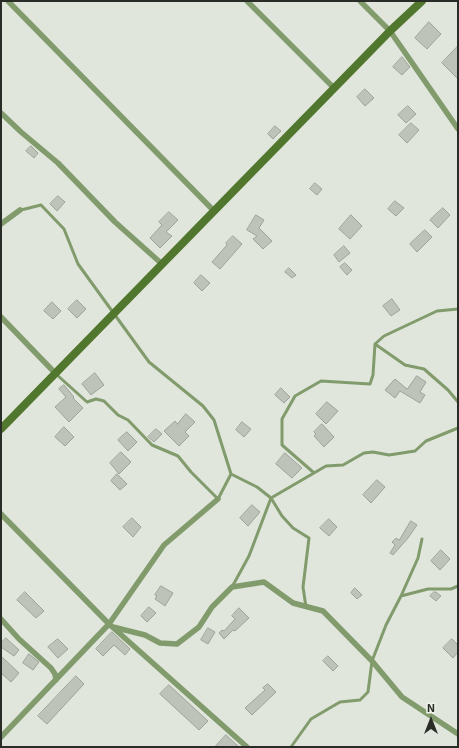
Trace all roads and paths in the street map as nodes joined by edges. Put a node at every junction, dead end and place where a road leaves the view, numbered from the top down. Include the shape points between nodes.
1 (4, 1) edge
2 (8, 1) edge
3 (247, 1) edge
4 (360, 1) edge
5 (422, 1) edge
6 (1, 4) edge
7 (390, 31) junction
8 (334, 88) junction
9 (2, 116) edge
10 (458, 129) edge
11 (20, 210) joint
12 (214, 211) junction
13 (1, 224) edge
14 (162, 264) junction
15 (458, 308) edge
16 (114, 313) junction
17 (1, 317) edge
18 (375, 344) junction
19 (56, 374) junction
20 (458, 402) edge
21 (458, 428) edge
22 (1, 429) edge
23 (313, 472) junction
24 (231, 474) junction
25 (271, 498) junction
26 (218, 499) junction
27 (1, 514) edge
28 (422, 538) dead end
29 (458, 586) edge
30 (232, 587) junction
31 (401, 596) junction
32 (306, 607) junction
33 (1, 619) edge
34 (111, 625) junction
35 (372, 661) junction
36 (56, 680) junction
37 (458, 734) edge
38 (1, 737) edge
39 (246, 747) edge
40 (291, 747) edge

1 - 6 street
2 - 12 street
3 - 8 street
4 - 7 street
5 - 7 street
7 - 8 street
7 - 10 street
8 - 12 street
9 - 14 street via 58,163 115,222
11 - 13 street
11 - 16 lane via 41,205 64,229 78,264
12 - 14 street
14 - 16 street
15 - 18 lane via 437,311 384,336
16 - 19 street
16 - 24 lane via 149,362 203,406 214,420
17 - 19 street
18 - 20 lane via 405,365 424,369
18 - 23 lane via 370,384 321,381 295,396 282,419 282,445
19 - 22 street
19 - 26 lane via 87,402 96,399 104,401 118,415 128,420 152,445 178,456 190,472
21 - 23 lane via 426,440 416,451 389,455 364,453 343,465 326,466
23 - 25 lane
24 - 25 lane via 257,487
24 - 26 lane
25 - 30 lane via 249,556
25 - 32 lane via 293,528 309,538 303,587
26 - 34 street via 164,545
27 - 34 street
28 - 31 lane via 418,558
29 - 31 lane
30 - 32 street via 264,582 293,603
30 - 34 street via 212,607 199,627 176,644 160,643 145,635
31 - 35 lane
32 - 35 street via 323,612
33 - 36 street via 51,668
34 - 36 street
34 - 39 street
35 - 37 street via 402,697
35 - 40 lane via 368,692 360,700 340,702 311,719
36 - 38 street

